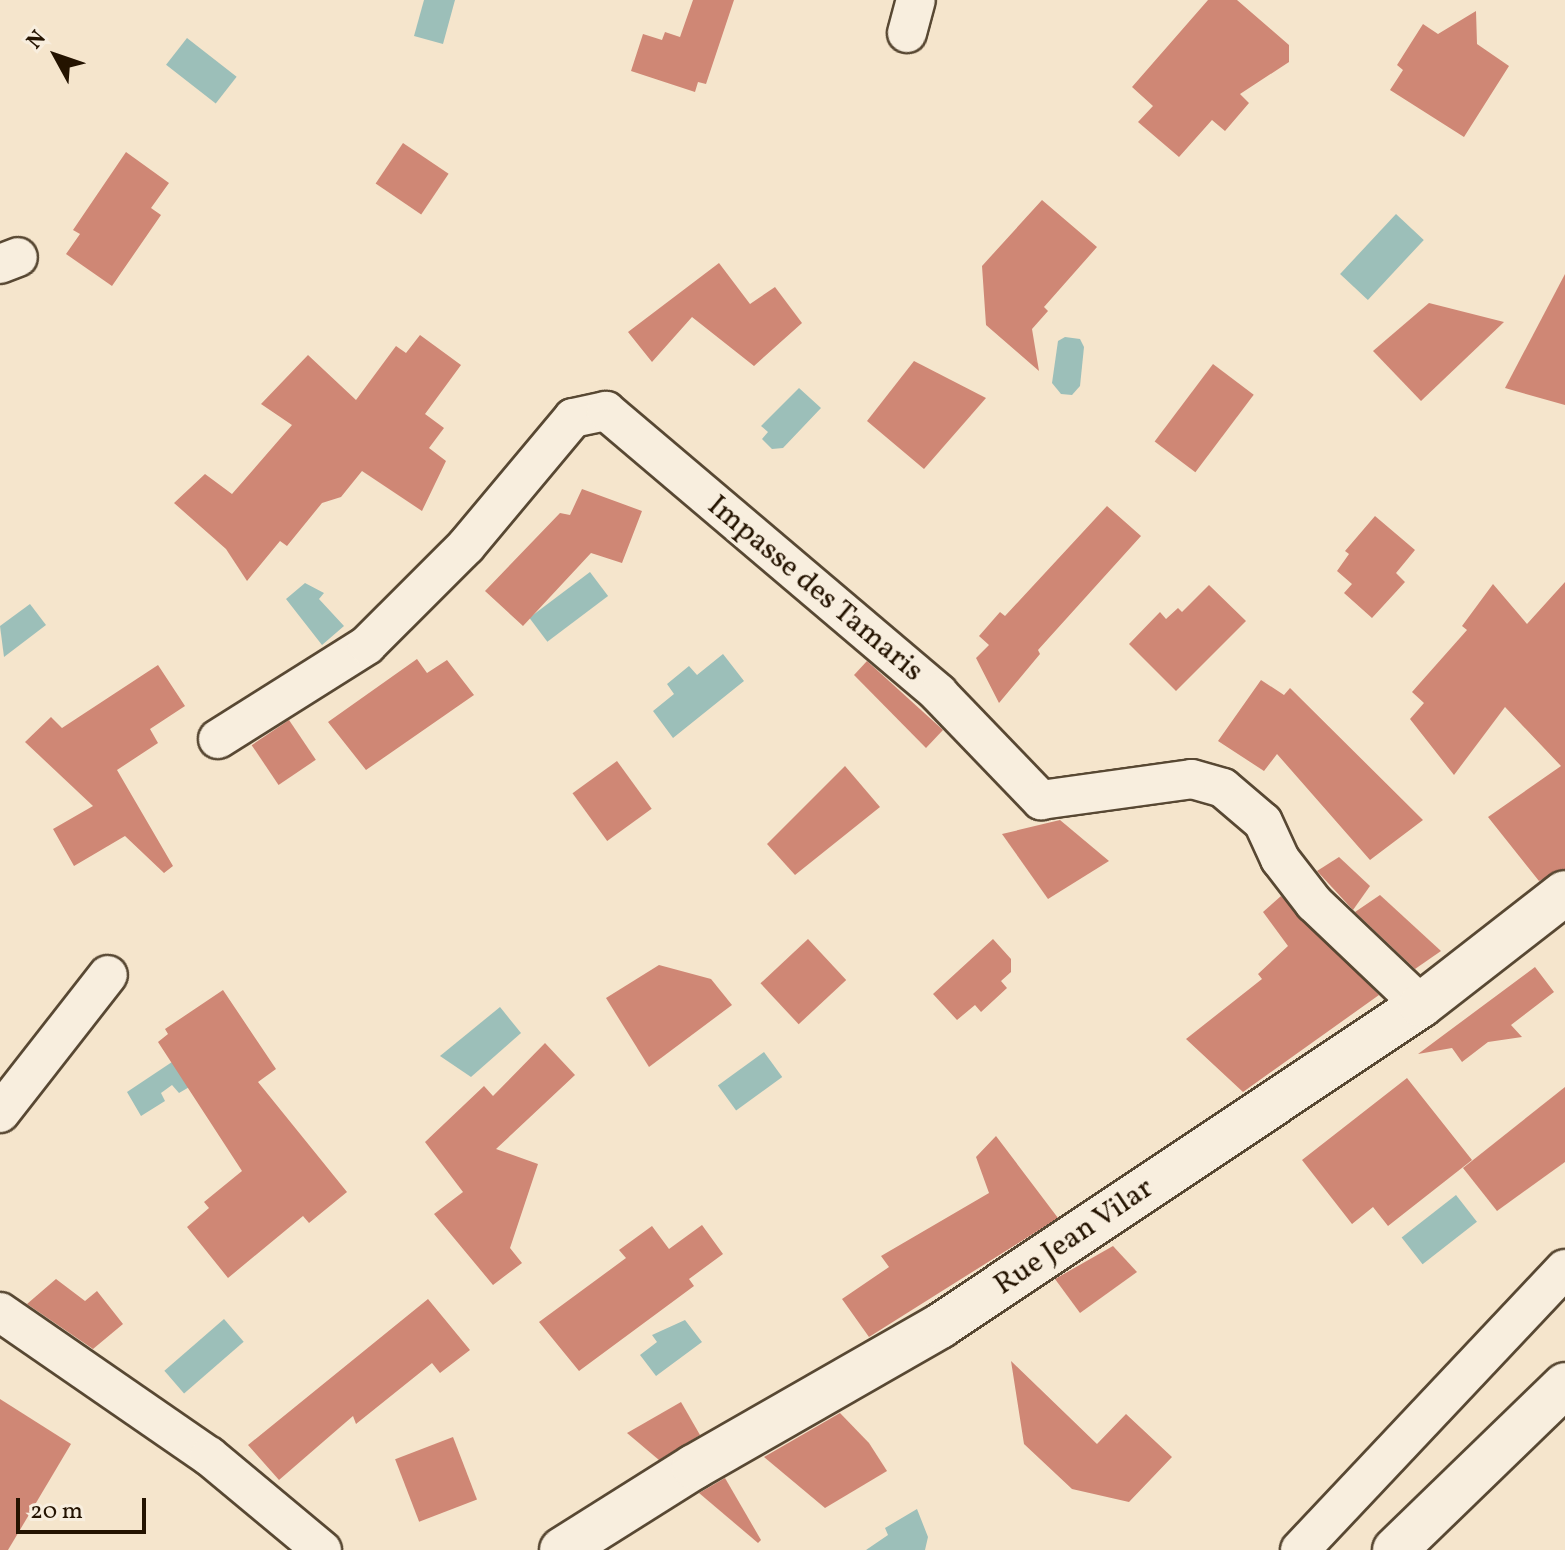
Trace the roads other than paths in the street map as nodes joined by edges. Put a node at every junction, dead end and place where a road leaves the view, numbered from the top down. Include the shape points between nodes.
1 (218, 739) dead end
2 (1565, 893) edge
3 (108, 975) dead end
4 (1421, 1005) junction
5 (0, 1113) edge
6 (1565, 1269) edge
7 (0, 1312) edge
8 (1565, 1385) edge
9 (322, 1550) edge
10 (562, 1550) edge
11 (1300, 1550) edge
12 (1395, 1550) edge

1 - 4 street, Impasse des Tamaris via 367,645 466,546 573,418 606,411 938,693 1041,800 1192,779 1223,788 1263,822 1280,859 1314,903
2 - 4 street, Rue Jean Vilar
3 - 5 street
4 - 10 street, Rue Jean Vilar via 940,1326 694,1467
6 - 11 street
7 - 9 street via 209,1456
8 - 12 street

